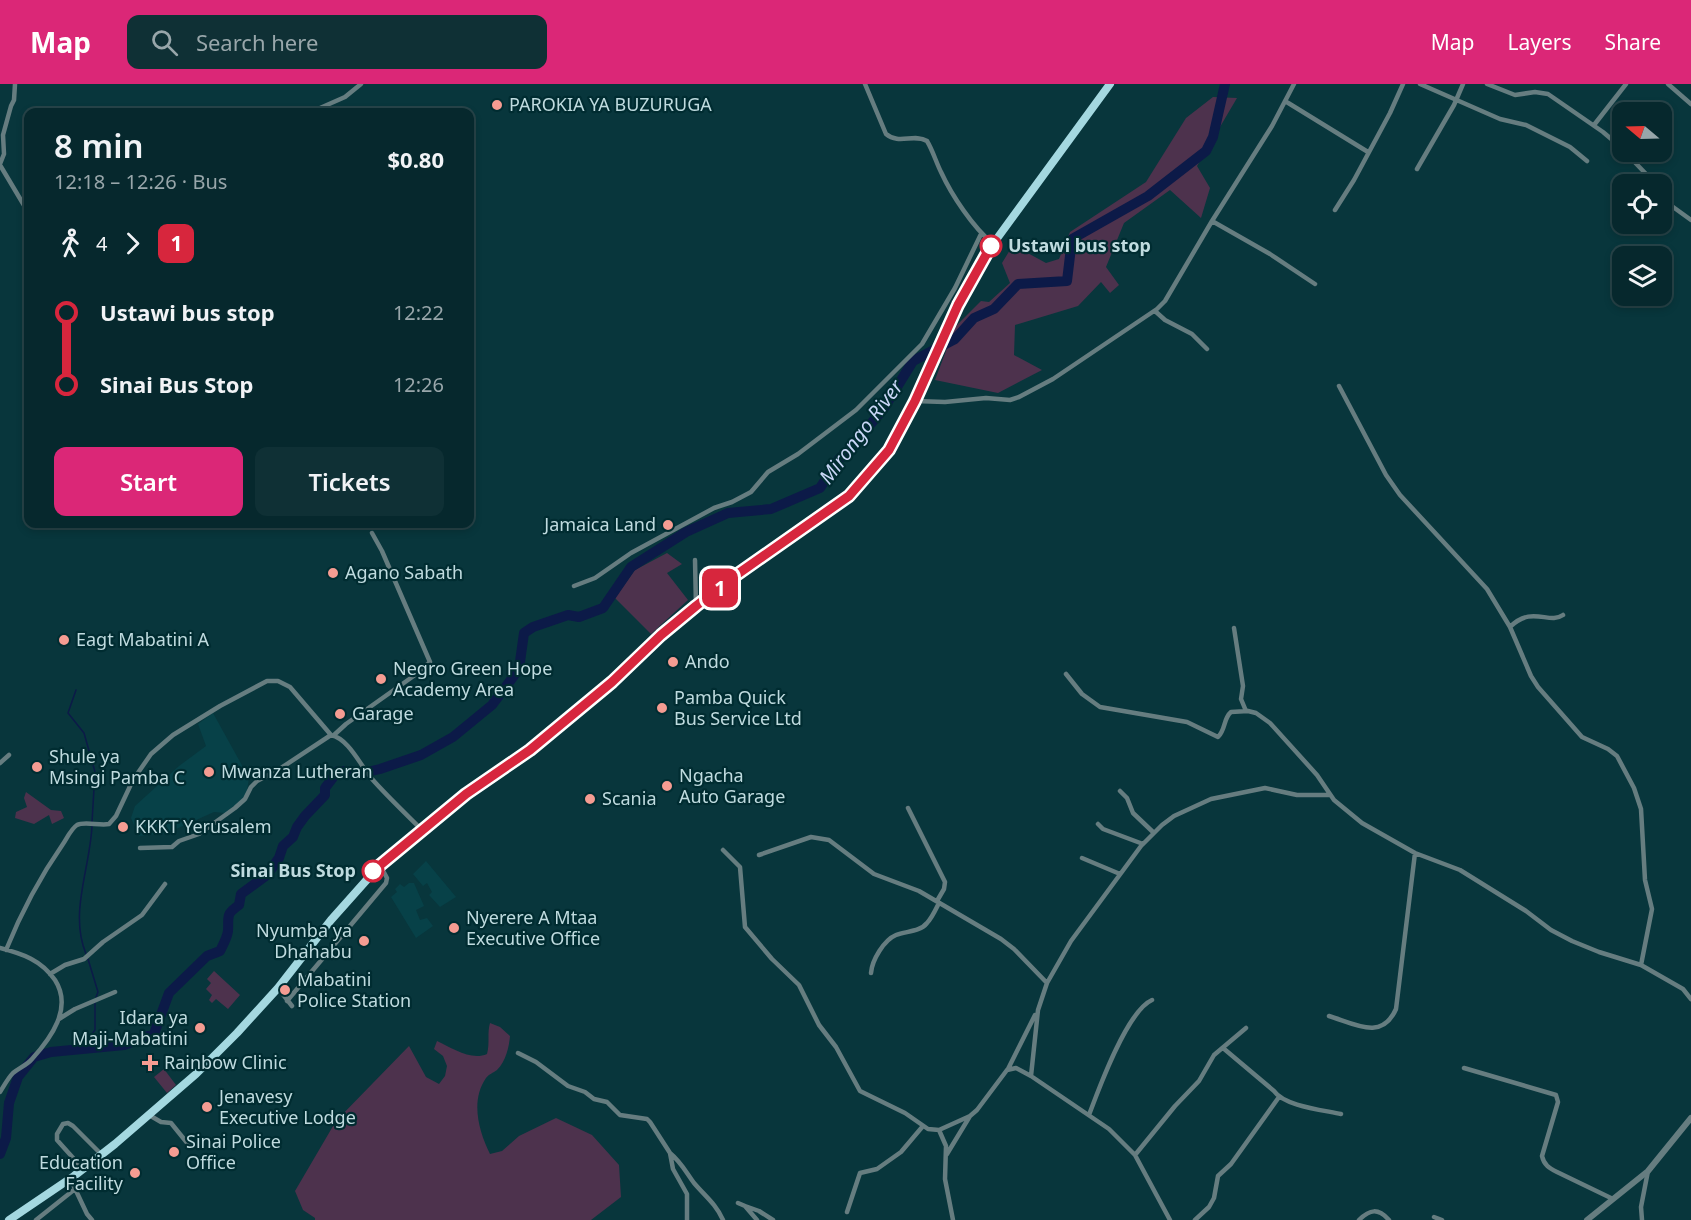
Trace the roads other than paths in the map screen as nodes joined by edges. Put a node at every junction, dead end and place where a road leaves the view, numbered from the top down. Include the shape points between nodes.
1 (15, 84) edge
2 (361, 84) edge
3 (865, 84) edge
4 (1110, 84) edge
5 (1294, 84) edge
6 (1403, 84) edge
7 (1420, 84) edge
8 (1463, 84) edge
9 (1487, 84) edge
10 (1626, 84) edge
11 (1668, 84) edge
12 (1456, 100) junction
13 (1286, 101) junction
14 (1691, 104) edge
15 (321, 108) edge
16 (1594, 125) junction
17 (1612, 140) edge
18 (1368, 152) junction
19 (1587, 161) dead end
20 (1635, 162) edge
21 (0, 165) edge
22 (1417, 169) dead end
23 (1646, 174) edge
24 (24, 205) edge
25 (1672, 206) edge
26 (1335, 210) dead end
27 (1212, 220) junction
28 (1691, 220) edge
29 (981, 234) junction
30 (993, 244) junction
31 (1315, 284) dead end
32 (1155, 311) junction
33 (1207, 349) dead end
34 (1339, 386) dead end
35 (915, 401) junction
36 (372, 533) dead end
37 (695, 560) dead end
38 (574, 586) dead end
39 (696, 606) junction
40 (1563, 615) dead end
41 (1510, 627) junction
42 (1234, 628) dead end
43 (1066, 674) dead end
44 (1246, 711) junction
45 (332, 735) junction
46 (9, 755) dead end
47 (0, 763) edge
48 (1120, 791) dead end
49 (1330, 795) junction
50 (908, 808) dead end
51 (1098, 824) dead end
52 (422, 830) junction
53 (1154, 833) junction
54 (1143, 844) junction
55 (140, 848) dead end
56 (723, 849) dead end
57 (1415, 853) junction
58 (759, 855) dead end
59 (1082, 858) dead end
60 (380, 865) junction
61 (1120, 874) junction
62 (165, 884) dead end
63 (938, 902) junction
64 (0, 948) edge
65 (6, 950) junction
66 (1641, 965) junction
67 (871, 973) dead end
68 (50, 974) junction
69 (1047, 983) junction
70 (278, 988) junction
71 (116, 992) dead end
72 (1690, 996) edge
73 (287, 1000) junction
74 (1152, 1000) dead end
75 (292, 1006) dead end
76 (1038, 1010) junction
77 (1329, 1016) dead end
78 (59, 1019) junction
79 (1246, 1028) dead end
80 (1223, 1048) junction
81 (518, 1053) dead end
82 (1464, 1068) dead end
83 (1007, 1070) junction
84 (1031, 1076) junction
85 (0, 1092) edge
86 (1279, 1097) junction
87 (1089, 1114) junction
88 (1341, 1114) dead end
89 (149, 1115) junction
90 (970, 1116) junction
91 (1691, 1118) edge
92 (923, 1126) junction
93 (939, 1130) junction
94 (196, 1144) dead end
95 (670, 1153) junction
96 (101, 1154) junction
97 (947, 1154) junction
98 (1135, 1155) junction
99 (83, 1168) junction
100 (1648, 1170) junction
101 (70, 1179) junction
102 (75, 1189) junction
103 (1613, 1199) junction
104 (738, 1203) dead end
105 (745, 1206) junction
106 (847, 1212) dead end
107 (1434, 1217) dead end
108 (14, 1218) edge
109 (1167, 1218) edge
110 (36, 1220) edge
111 (92, 1220) edge
112 (687, 1220) edge
113 (723, 1220) edge
114 (757, 1220) edge
115 (772, 1220) edge
116 (953, 1220) edge
117 (1195, 1220) edge
118 (1359, 1220) edge
119 (1389, 1220) edge
120 (1442, 1220) edge
121 (1587, 1220) edge
122 (1642, 1220) edge

1 - 21 street
2 - 15 street via 345,98
3 - 29 street via 886,134 898,140 927,141 941,173
4 - 30 highway
5 - 13 street
6 - 18 street
7 - 12 street
8 - 12 street
9 - 16 street via 1515,95 1548,93
10 - 16 street
11 - 14 street
12 - 19 street via 1500,119 1526,125 1570,147
12 - 22 street
13 - 18 street
13 - 27 street
16 - 17 street
18 - 26 street
20 - 23 street
21 - 24 street
25 - 28 street
27 - 31 street
27 - 32 street via 1165,301
29 - 30 street
29 - 38 street via 922,344 856,410 768,472 751,492 714,508 631,553 595,578
30 - 35 highway via 975,272
32 - 33 street via 1192,334
32 - 35 street via 1053,379 1010,400
34 - 41 street via 1400,495 1487,589
35 - 39 highway via 889,450 849,496
36 - 45 street via 430,662
37 - 39 street
39 - 52 highway via 530,750
40 - 41 street via 1558,619 1528,616
41 - 66 street via 1538,687 1582,737 1617,756 1634,788 1641,809 1645,880 1652,909
42 - 44 street via 1243,686 1241,699
43 - 44 street via 1082,694 1100,707 1175,719 1218,737 1231,712
44 - 49 street via 1270,723
45 - 52 street
45 - 55 street via 255,783 245,799 199,834 171,848
45 - 65 street via 290,687 278,681 267,681 173,735 150,754 108,824 83,823 72,831 35,890
46 - 47 street
48 - 53 street via 1133,813
49 - 53 street via 1297,795 1265,788 1220,797 1174,816
49 - 57 street via 1362,823
50 - 63 street via 943,875 945,886
51 - 54 street
52 - 60 highway
53 - 54 street
54 - 61 street
56 - 92 street via 740,867 745,927 799,985 857,1088
57 - 66 street via 1460,870 1572,941
57 - 77 street via 1392,1018 1378,1028 1369,1028
58 - 63 street via 819,837 843,849 874,874
59 - 61 street
60 - 70 highway
60 - 73 street via 386,883
61 - 69 street via 1071,941
62 - 68 street via 142,915 84,959
63 - 67 street via 927,924 896,935 883,946
63 - 69 street via 1008,943
64 - 65 street
65 - 68 street via 34,959
66 - 72 street
68 - 78 street via 63,1003
69 - 76 street
70 - 73 street
70 - 89 highway via 229,1041
71 - 78 street
73 - 75 street
74 - 87 street via 1143,1005 1118,1045
76 - 83 street
76 - 84 street
78 - 85 street via 31,1060 12,1074
79 - 80 street
80 - 86 street
80 - 98 street
81 - 95 street via 568,1086 607,1102 620,1115 647,1119
82 - 103 street via 1556,1095 1558,1102 1543,1162
83 - 84 street via 1016,1068
83 - 90 street
84 - 87 street
86 - 88 street
86 - 117 street via 1218,1176 1214,1198
87 - 98 street
89 - 94 street via 171,1123 188,1144
89 - 96 highway
90 - 93 street
90 - 97 street
91 - 100 street
92 - 93 street
92 - 106 street via 901,1152 877,1169 860,1173
93 - 97 street
95 - 112 street via 673,1169 687,1194
95 - 113 street
96 - 99 highway
96 - 99 street via 73,1126 63,1124 57,1140
97 - 116 street via 945,1179
98 - 109 street
99 - 101 highway
100 - 103 street
100 - 122 street
101 - 102 street
101 - 108 highway
102 - 110 street
102 - 111 street
103 - 121 street
104 - 105 street
105 - 114 street
105 - 115 street
107 - 120 street
118 - 119 street via 1373,1210

